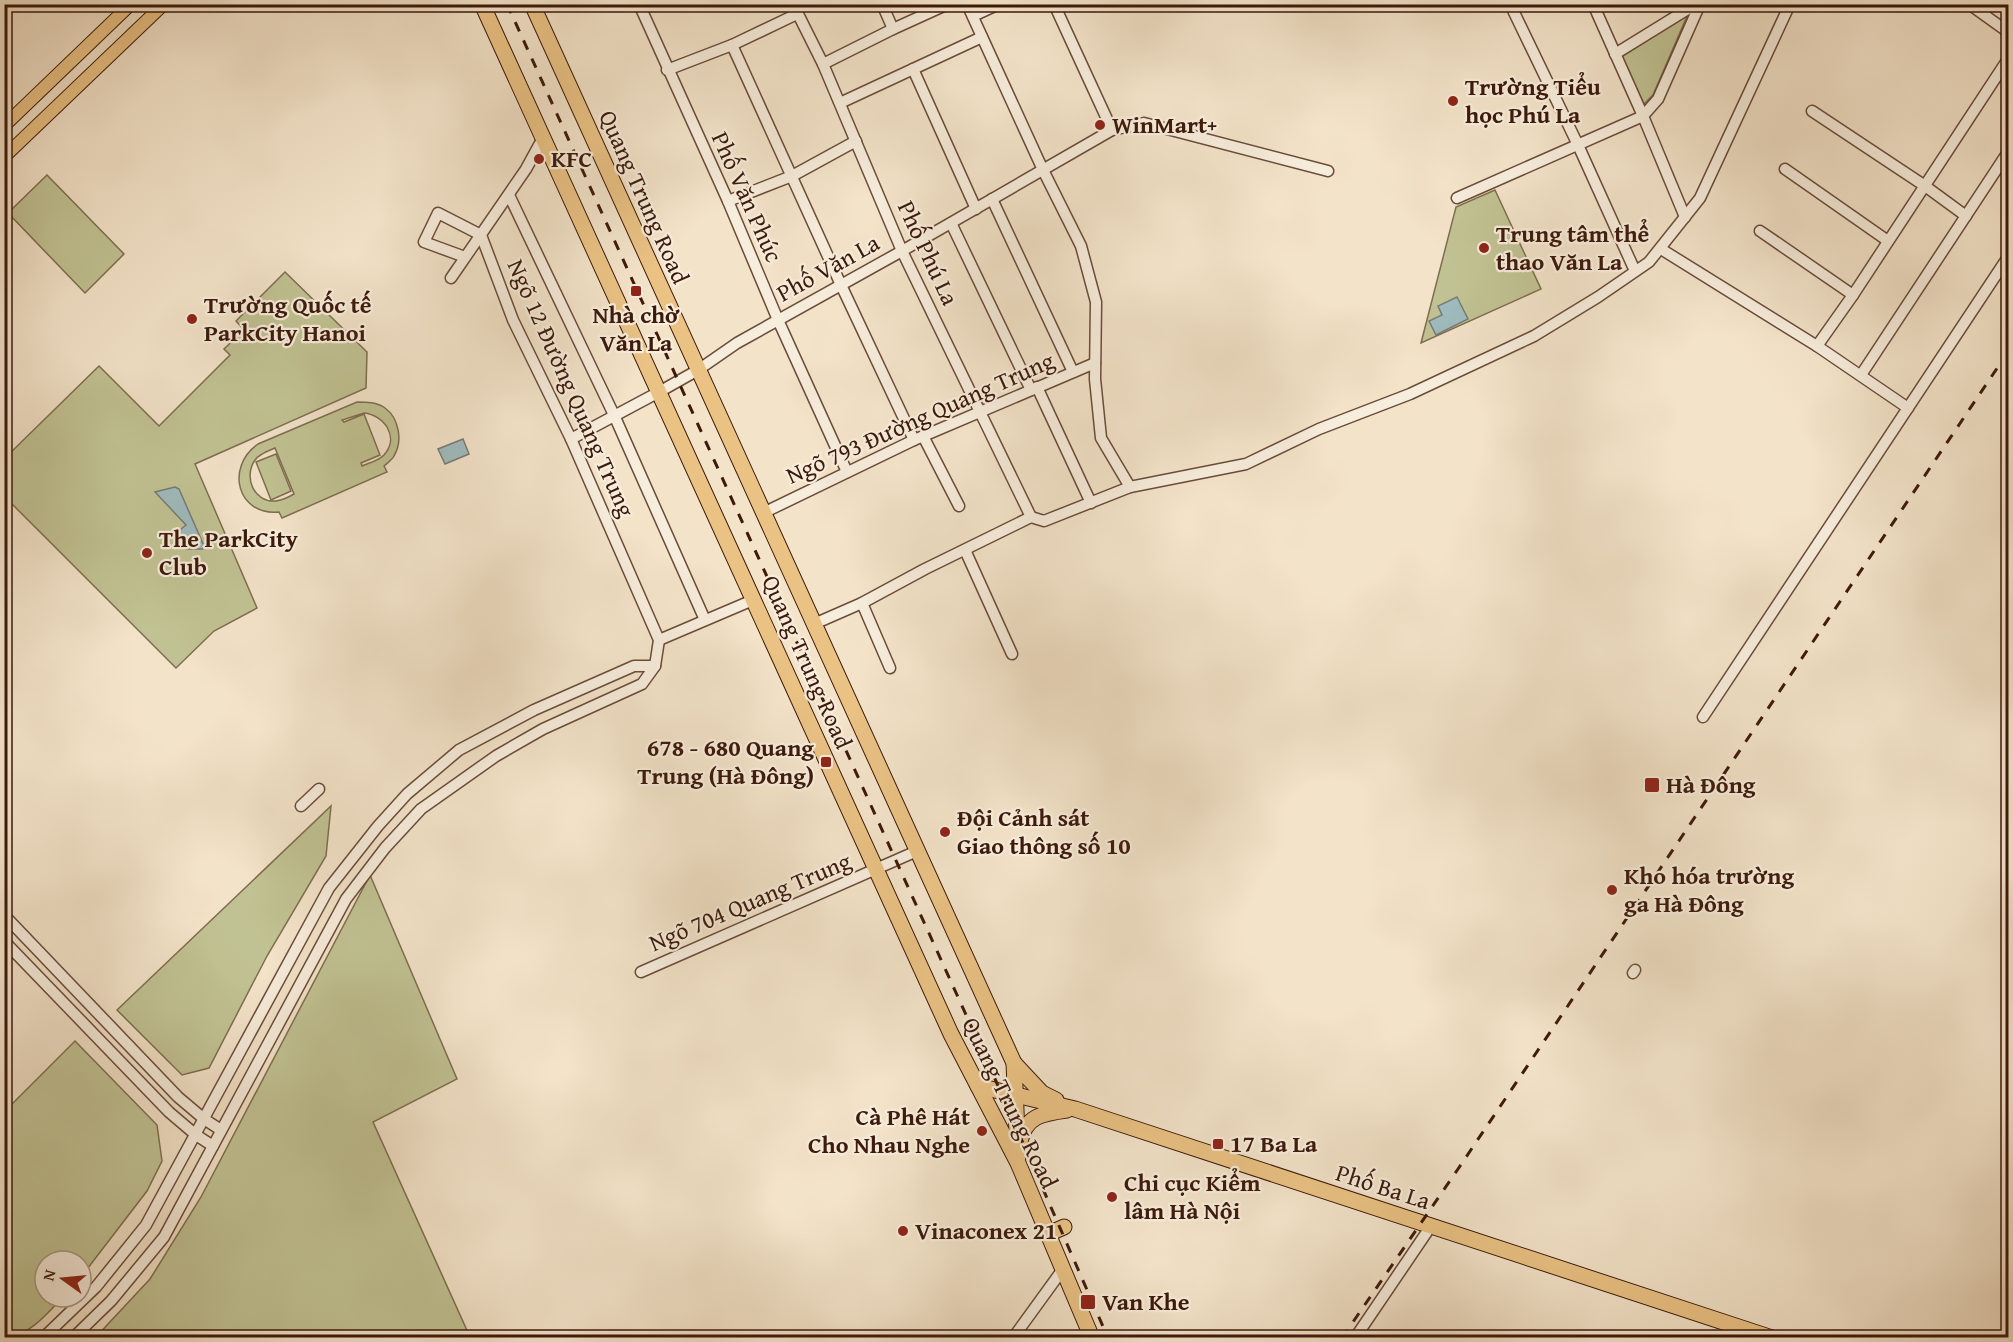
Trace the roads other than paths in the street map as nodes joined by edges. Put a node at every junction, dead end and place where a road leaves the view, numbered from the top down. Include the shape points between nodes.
1 (130, 4) edge
2 (164, 4) edge
3 (482, 4) edge
4 (532, 4) edge
5 (639, 4) edge
6 (882, 4) edge
7 (948, 4) edge
8 (968, 4) edge
9 (999, 4) edge
10 (1054, 4) edge
11 (1510, 4) edge
12 (1593, 4) edge
13 (1698, 4) edge
14 (1790, 4) edge
15 (1968, 4) edge
16 (795, 9) edge
17 (973, 16) junction
18 (894, 29) junction
19 (2008, 32) edge
20 (982, 37) junction
21 (732, 45) junction
22 (1615, 54) junction
23 (2008, 59) edge
24 (823, 64) junction
25 (913, 69) junction
26 (667, 70) junction
27 (840, 103) junction
28 (1812, 111) dead end
29 (1643, 116) junction
30 (4, 126) edge
31 (1113, 130) junction
32 (543, 138) junction
33 (856, 141) junction
34 (1578, 145) junction
35 (2008, 152) edge
36 (4, 157) edge
37 (1785, 169) dead end
38 (1043, 170) junction
39 (1328, 171) dead end
40 (792, 176) junction
41 (1925, 186) junction
42 (508, 195) junction
43 (1457, 198) dead end
44 (992, 200) junction
45 (728, 201) junction
46 (976, 209) junction
47 (1966, 216) junction
48 (1685, 217) junction
49 (951, 223) junction
50 (1760, 231) dead end
51 (481, 235) junction
52 (1888, 242) junction
53 (1661, 249) junction
54 (902, 251) junction
55 (465, 257) junction
56 (2008, 257) edge
57 (1635, 272) junction
58 (451, 278) dead end
59 (841, 285) junction
60 (1853, 295) junction
61 (778, 320) junction
62 (1817, 346) junction
63 (1095, 363) junction
64 (698, 370) junction
65 (1073, 372) junction
66 (1861, 375) junction
67 (1034, 389) junction
68 (659, 392) junction
69 (1908, 408) junction
70 (980, 411) junction
71 (614, 415) junction
72 (918, 438) junction
73 (571, 439) junction
74 (847, 472) junction
75 (1130, 487) junction
76 (1091, 503) junction
77 (958, 506) dead end
78 (763, 513) junction
79 (1031, 517) junction
80 (964, 550) junction
81 (753, 600) junction
82 (862, 603) junction
83 (705, 620) junction
84 (814, 624) junction
85 (659, 640) junction
86 (1012, 654) dead end
87 (655, 666) junction
88 (890, 668) dead end
89 (1703, 717) dead end
90 (319, 789) dead end
91 (301, 806) dead end
92 (917, 851) junction
93 (876, 870) junction
94 (4, 915) edge
95 (4, 941) edge
96 (641, 972) dead end
97 (1014, 1063) junction
98 (978, 1086) junction
99 (1015, 1096) junction
100 (1075, 1109) junction
101 (204, 1119) junction
102 (221, 1130) junction
103 (196, 1135) junction
104 (213, 1146) junction
105 (1018, 1163) junction
106 (1431, 1226) junction
107 (1064, 1227) dead end
108 (1048, 1234) junction
109 (1063, 1269) junction
110 (43, 1338) edge
111 (73, 1338) edge
112 (1013, 1338) edge
113 (1092, 1338) edge
114 (1355, 1338) edge
115 (1772, 1338) edge

1 - 30 main road
2 - 36 main road
3 - 32 highway, Quang Trung Road
4 - 64 highway, Quang Trung Road
5 - 26 street, Phố Văn Phúc
6 - 18 street
7 - 18 street
8 - 17 street
9 - 17 street
10 - 31 street
11 - 34 street
12 - 22 street
13 - 22 street
13 - 29 street via 1658,99
14 - 48 street via 1700,198
15 - 19 street
16 - 21 street
16 - 24 street, Phố Phú La
17 - 20 street
18 - 24 street
20 - 25 street
20 - 38 street
21 - 26 street
21 - 40 street
22 - 29 street
23 - 41 street
24 - 27 street, Phố Phú La
25 - 27 street
25 - 46 street
26 - 45 street, Phố Văn Phúc
27 - 33 street, Phố Phú La
28 - 41 street
29 - 34 street
29 - 48 street
31 - 38 street, Phố Văn La
31 - 39 street, Phố Văn La via 1144,123
32 - 42 street
32 - 68 highway, Quang Trung Road
33 - 40 street
33 - 54 street, Phố Phú La
34 - 43 street
34 - 57 street
35 - 47 street
37 - 52 street
38 - 44 street, Phố Văn La
38 - 63 street via 1082,246 1096,302
40 - 45 street
40 - 59 street
41 - 47 street
41 - 52 street
42 - 51 street
42 - 71 street
44 - 46 street, Phố Văn La
44 - 65 street
45 - 61 street, Phố Văn Phúc
46 - 49 street, Phố Văn La
47 - 66 street
48 - 53 street
49 - 54 street, Phố Văn La
49 - 67 street
50 - 60 street
51 - 55 street
51 - 55 street via 438,213 424,242
51 - 73 street, Ngõ 12 Đường Quang Trung via 513,320
52 - 60 street
53 - 57 street
53 - 62 street
54 - 59 street, Phố Văn La
54 - 70 street, Phố Phú La
55 - 58 street
56 - 69 street
57 - 75 street via 1534,336 1246,464
59 - 61 street, Phố Văn La
59 - 72 street
60 - 62 street
61 - 64 street, Phố Văn La via 737,342
61 - 74 street, Phố Văn Phúc
62 - 66 street
63 - 65 street, Ngõ 793 Đường Quang Trung
63 - 75 street via 1101,438
64 - 68 street, Phố Văn La
64 - 78 highway, Quang Trung Road
65 - 67 street, Ngõ 793 Đường Quang Trung
66 - 69 street
67 - 70 street, Ngõ 793 Đường Quang Trung
67 - 76 street
68 - 71 street, Phố Văn La
68 - 81 highway, Quang Trung Road
69 - 89 street
70 - 72 street, Ngõ 793 Đường Quang Trung
70 - 79 street, Phố Phú La
71 - 73 street, Phố Văn La
71 - 83 street
72 - 74 street, Ngõ 793 Đường Quang Trung
72 - 77 street
73 - 85 street, Ngõ 12 Đường Quang Trung
74 - 78 street, Ngõ 793 Đường Quang Trung
75 - 76 street
76 - 79 street via 1044,521
78 - 84 highway, Quang Trung Road
79 - 80 street
80 - 82 street
80 - 86 street
81 - 83 street
81 - 93 highway, Quang Trung Road
82 - 84 street
82 - 88 street
83 - 85 street
84 - 92 highway, Quang Trung Road
85 - 87 street
87 - 101 street via 634,666 534,710 459,750 407,794 329,888
87 - 102 street via 642,684 543,729 421,809 346,900
90 - 91 street
92 - 93 street, Ngõ 704 Quang Trung
92 - 97 highway, Quang Trung Road
93 - 96 street, Ngõ 704 Quang Trung
93 - 98 highway, Quang Trung Road
94 - 101 street
95 - 103 street
97 - 99 highway
97 - 100 highway via 1042,1093
98 - 99 highway, Phố Ba La
98 - 105 highway, Quang Trung Road
99 - 100 highway, Phố Ba La
99 - 105 highway
100 - 105 highway via 1035,1117 1022,1130
100 - 106 highway, Phố Ba La
101 - 102 street
101 - 103 street
102 - 104 street
103 - 104 street
103 - 110 street via 146,1225 96,1287
104 - 111 street via 164,1237 111,1301
105 - 108 highway, Quang Trung Road
106 - 114 street
106 - 115 highway, Phố Ba La
107 - 108 highway
108 - 109 highway, Quang Trung Road
109 - 112 street
109 - 113 highway, Quang Trung Road

